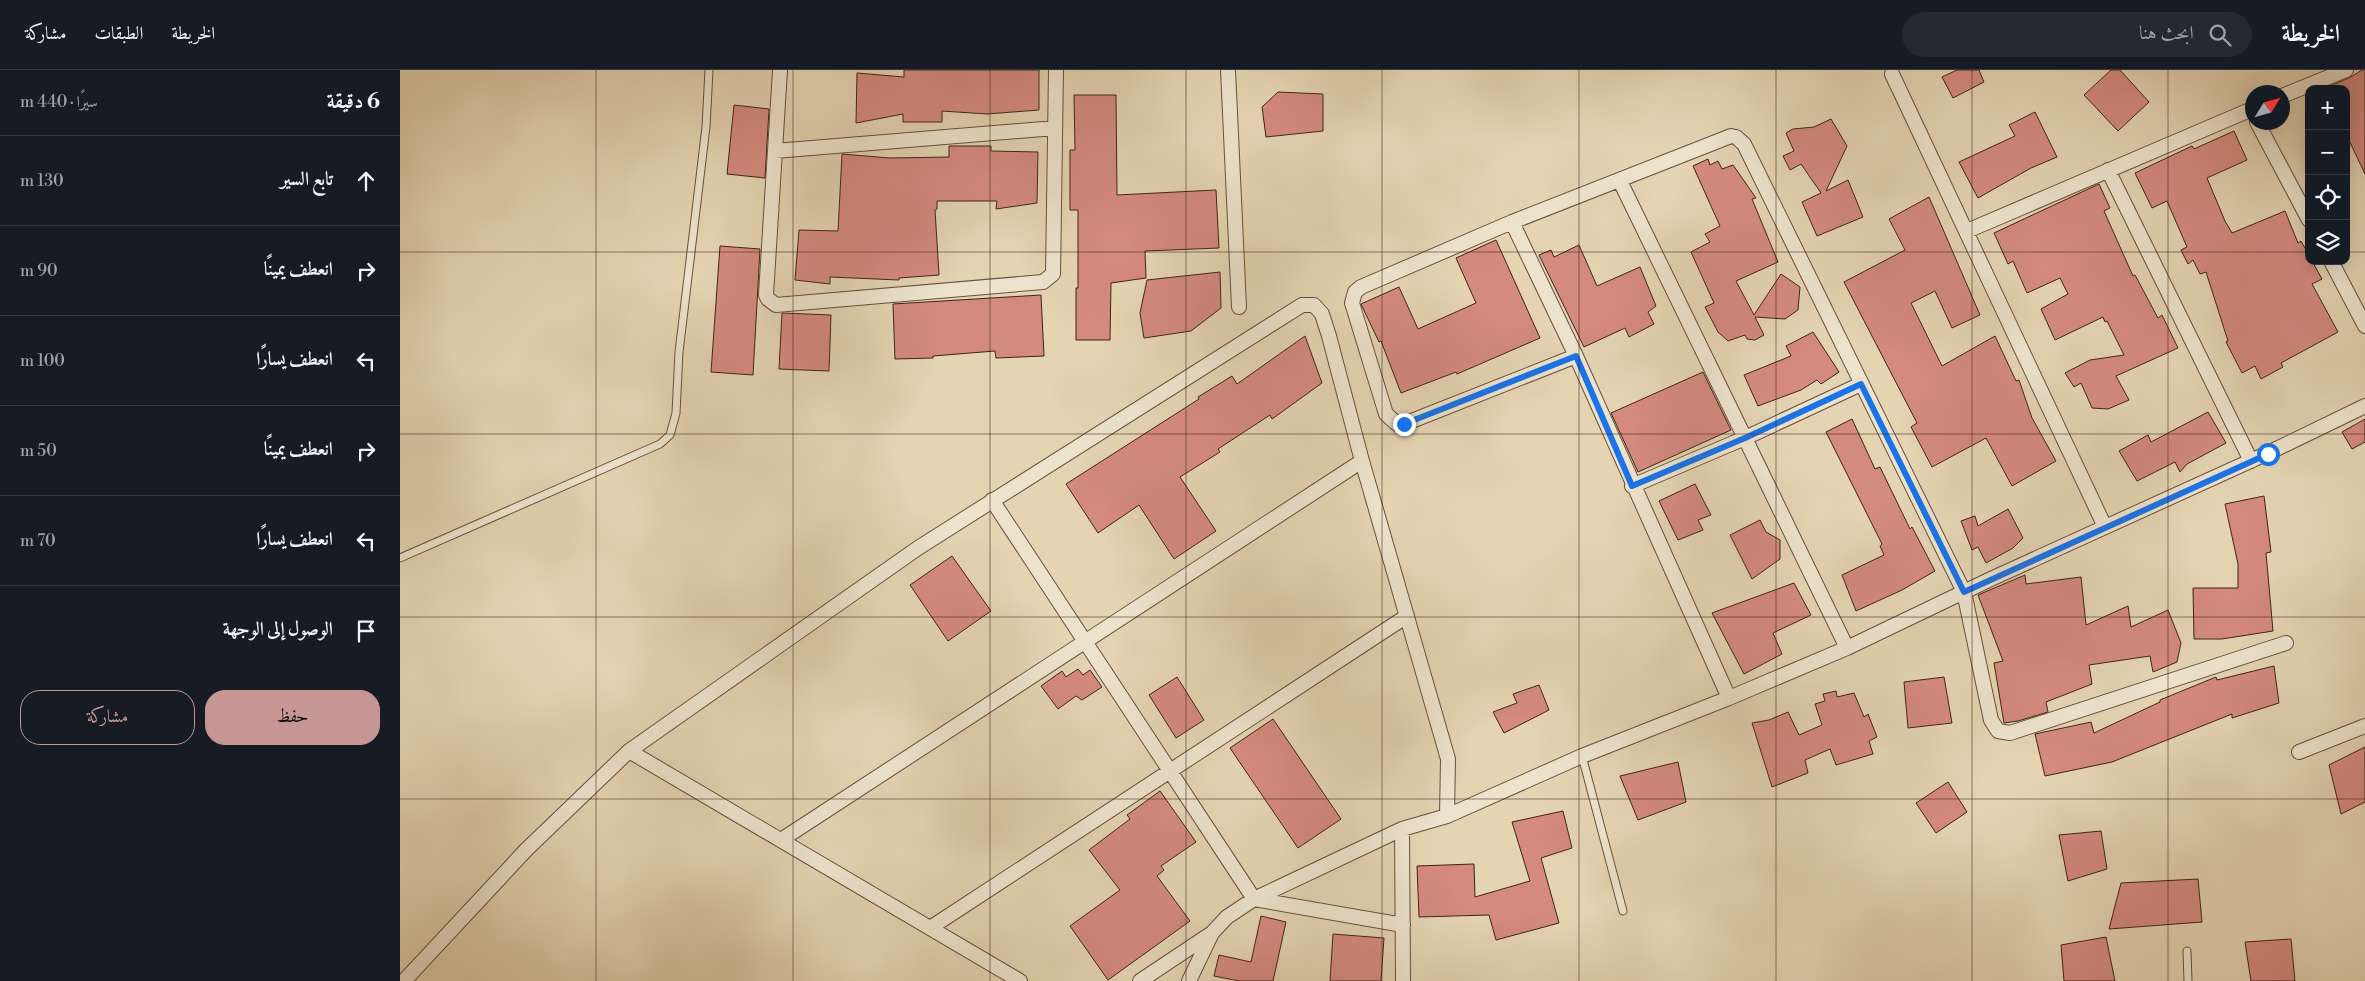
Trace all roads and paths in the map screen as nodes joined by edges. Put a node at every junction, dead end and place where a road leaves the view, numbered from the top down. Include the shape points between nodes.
1 (709, 70) edge
2 (780, 70) edge
3 (1056, 70) edge
4 (1228, 70) edge
5 (2346, 70) edge
6 (1892, 74) dead end
7 (2290, 93) edge
8 (2245, 114) edge
9 (1055, 128) junction
10 (2261, 130) edge
11 (775, 151) junction
12 (2108, 170) junction
13 (1620, 181) junction
14 (2305, 212) edge
15 (1512, 222) junction
16 (1967, 231) junction
17 (2333, 265) edge
18 (1239, 307) dead end
19 (2365, 326) edge
20 (1576, 356) junction
21 (1861, 384) junction
22 (2365, 406) edge
23 (1745, 438) junction
24 (1362, 461) junction
25 (2251, 462) junction
26 (1632, 486) junction
27 (992, 500) junction
28 (2104, 527) junction
29 (400, 558) edge
30 (1964, 592) junction
31 (1407, 616) junction
32 (1085, 642) junction
33 (2286, 643) dead end
34 (1847, 648) junction
35 (1729, 698) junction
36 (2365, 726) edge
37 (629, 751) junction
38 (2299, 752) dead end
39 (1582, 756) junction
40 (1170, 771) junction
41 (1447, 816) junction
42 (1402, 829) junction
43 (781, 840) junction
44 (1254, 899) junction
45 (1623, 911) dead end
46 (1402, 925) junction
47 (930, 928) junction
48 (1212, 933) junction
49 (2187, 951) dead end
50 (404, 981) edge
51 (1020, 981) edge
52 (1140, 981) edge
53 (1189, 981) edge
54 (1403, 981) edge
55 (2188, 981) edge

1 - 29 lane via 706,127 679,352 676,413 670,435 660,444
2 - 11 street
3 - 9 street
4 - 18 street
5 - 7 street
6 - 16 street
8 - 12 street
9 - 11 street
9 - 11 street via 1053,274 1047,280 776,306 766,295
10 - 14 street
12 - 16 street
12 - 25 street
13 - 15 street
13 - 21 street via 1731,136 1741,140
13 - 23 street
15 - 20 street
15 - 20 street via 1355,292 1352,303 1386,414 1397,424 1404,424
16 - 28 street
17 - 19 street
20 - 26 street
21 - 23 street
21 - 30 street
22 - 25 street
23 - 26 street
23 - 34 street
24 - 27 street via 1322,314 1314,305 1302,305
24 - 31 street
24 - 32 street
25 - 28 street
26 - 35 street
27 - 32 street
27 - 37 street via 918,548
28 - 30 street
30 - 33 street via 1991,720 2002,733
30 - 34 street
31 - 40 street
31 - 41 street via 1448,759
32 - 40 street
32 - 43 street
34 - 35 street
35 - 39 street
36 - 38 street
37 - 43 street
37 - 50 street via 526,850
39 - 41 street
39 - 45 lane
40 - 44 street
40 - 47 street
41 - 42 street
42 - 44 street
42 - 46 street
43 - 47 street
44 - 46 street
44 - 48 street via 1227,917
46 - 54 street
47 - 51 street
48 - 52 street
48 - 53 street
49 - 55 lane

